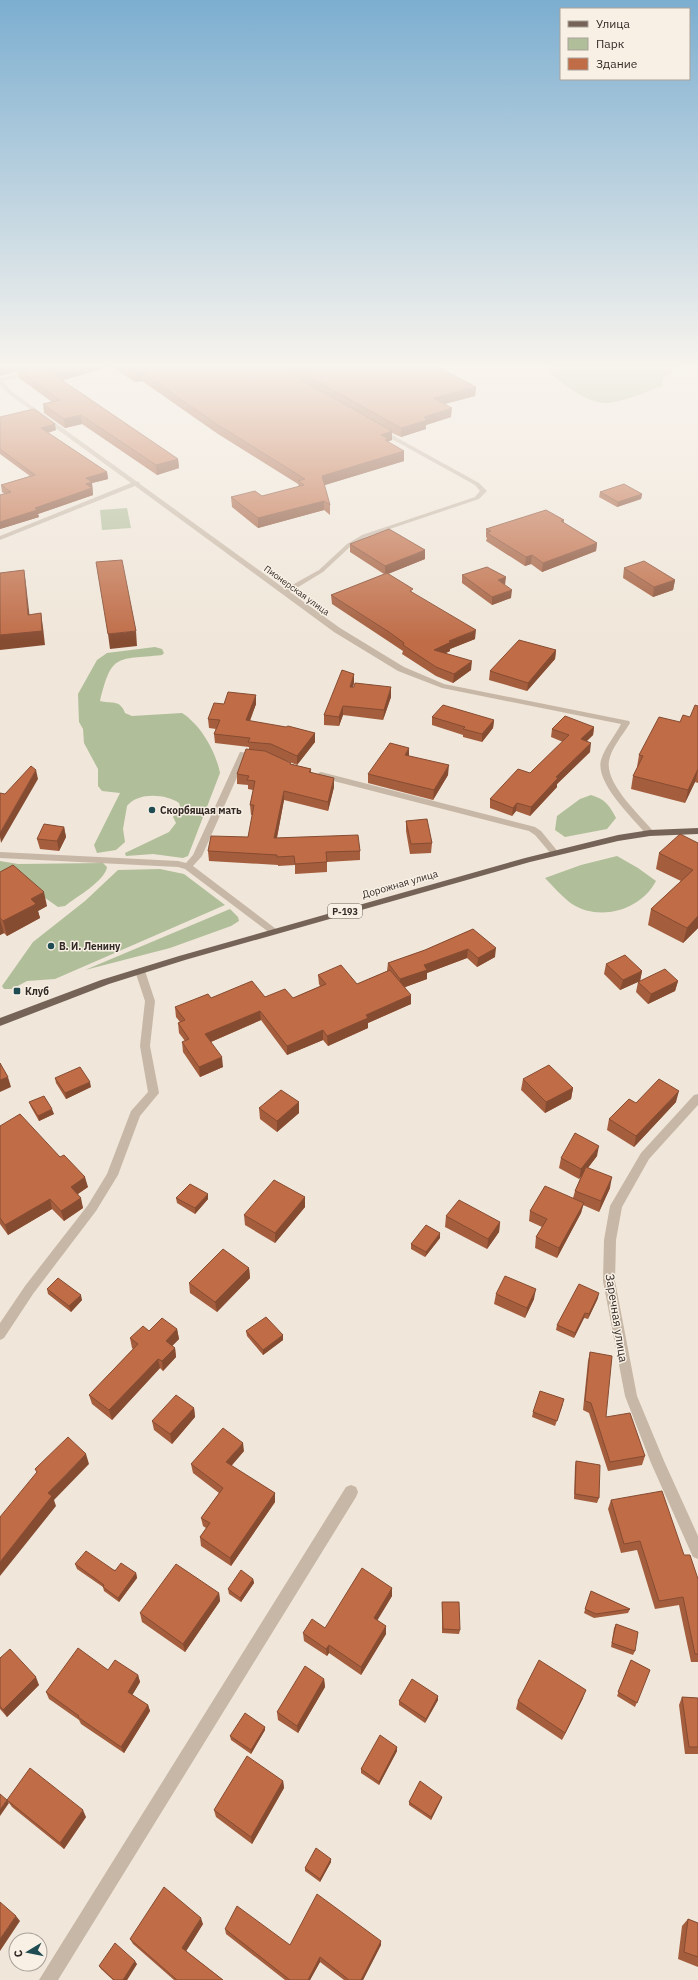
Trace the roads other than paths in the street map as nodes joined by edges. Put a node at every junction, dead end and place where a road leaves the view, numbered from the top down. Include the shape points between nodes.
1 (99, 456) edge
2 (427, 456) edge
3 (137, 483) junction
4 (0, 538) edge
5 (285, 592) junction
6 (268, 757) edge
7 (314, 774) edge
8 (698, 831) edge
9 (650, 833) junction
10 (555, 853) junction
11 (0, 855) edge
12 (188, 867) junction
13 (273, 931) junction
14 (140, 971) junction
15 (0, 1022) edge
16 (698, 1098) edge
17 (0, 1334) edge
18 (351, 1492) dead end
19 (698, 1552) edge
20 (48, 1980) edge

1 - 3 street, Пионерская улица
2 - 5 street via 477,484 484,491 477,498 364,536 349,545 321,571
3 - 4 street
3 - 5 street, Пионерская улица
5 - 9 street, Пионерская улица via 368,651 400,669 442,686 626,723 604,761 606,775 611,786
6 - 12 street via 242,754 197,856
7 - 10 street via 532,829
8 - 9 main road, Дорожная улица / Р-193
9 - 10 main road, Дорожная улица / Р-193
10 - 13 main road, Дорожная улица / Р-193
11 - 12 street via 178,864
12 - 13 street
13 - 14 main road, Дорожная улица / Р-193
14 - 15 main road, Дорожная улица / Р-193
14 - 17 street via 150,1001 145,1046 154,1093 135,1114 112,1175 92,1208 29,1290
16 - 19 street, Заречная улица via 645,1156 616,1206 610,1240 609,1281 631,1396
18 - 20 street

